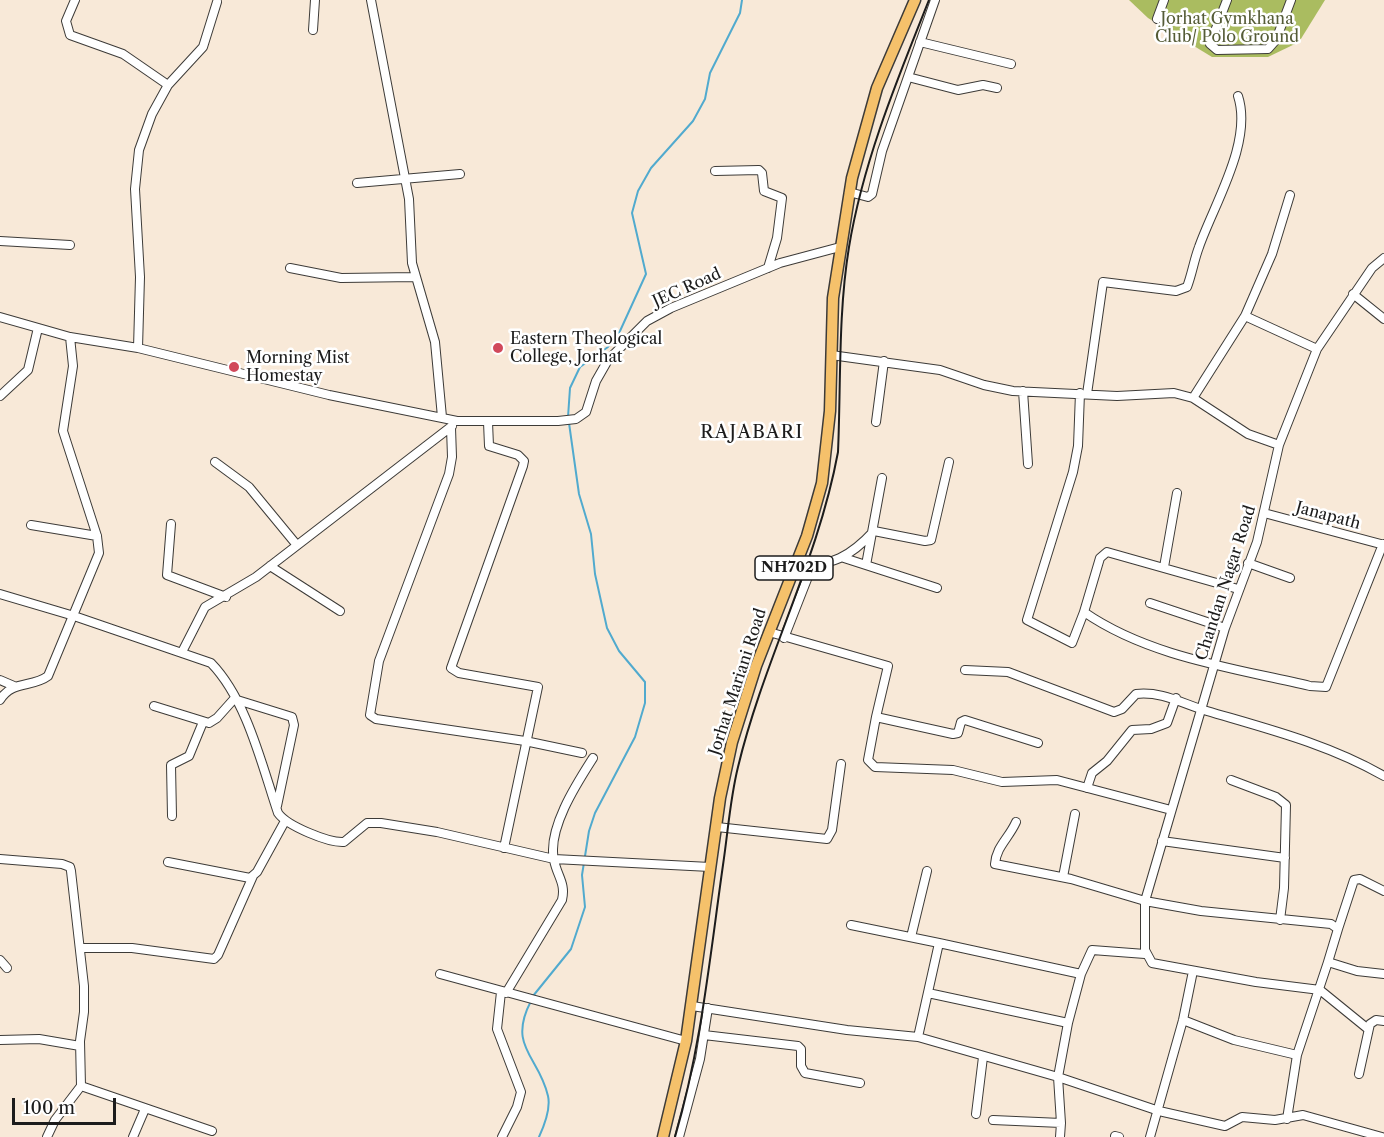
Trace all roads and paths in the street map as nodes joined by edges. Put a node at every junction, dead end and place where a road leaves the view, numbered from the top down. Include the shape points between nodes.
1 (75, 0) edge
2 (315, 0) edge
3 (371, 0) edge
4 (915, 0) edge
5 (934, 0) edge
6 (1164, 0) edge
7 (1227, 0) edge
8 (1291, 0) edge
9 (217, 2) dead end
10 (1156, 19) dead end
11 (313, 30) dead end
12 (920, 42) junction
13 (1011, 64) dead end
14 (908, 77) junction
15 (168, 85) junction
16 (998, 88) dead end
17 (1238, 96) dead end
18 (715, 171) dead end
19 (460, 174) dead end
20 (405, 179) junction
21 (357, 183) dead end
22 (849, 192) junction
23 (1290, 195) dead end
24 (0, 241) edge
25 (70, 245) dead end
26 (840, 247) junction
27 (1384, 258) edge
28 (290, 268) dead end
29 (768, 268) junction
30 (416, 277) junction
31 (1353, 294) junction
32 (1245, 316) junction
33 (0, 317) edge
34 (1384, 319) edge
35 (38, 328) junction
36 (70, 337) junction
37 (138, 348) junction
38 (1317, 349) junction
39 (831, 355) junction
40 (884, 361) junction
41 (1023, 391) junction
42 (1084, 394) junction
43 (0, 396) edge
44 (1193, 398) junction
45 (442, 417) junction
46 (457, 421) junction
47 (488, 422) junction
48 (876, 422) dead end
49 (451, 428) junction
50 (1279, 445) junction
51 (215, 462) dead end
52 (949, 462) dead end
53 (1028, 464) dead end
54 (882, 478) dead end
55 (1178, 493) dead end
56 (1264, 513) junction
57 (171, 524) dead end
58 (31, 525) dead end
59 (874, 531) junction
60 (97, 536) junction
61 (296, 544) junction
62 (1383, 544) edge
63 (844, 558) junction
64 (797, 562) junction
65 (1248, 563) junction
66 (813, 564) junction
67 (866, 565) junction
68 (270, 566) junction
69 (1164, 567) junction
70 (1290, 578) dead end
71 (937, 588) dead end
72 (1238, 589) junction
73 (0, 594) edge
74 (226, 597) junction
75 (1150, 603) dead end
76 (340, 610) dead end
77 (1084, 612) junction
78 (74, 616) junction
79 (1225, 628) junction
80 (769, 632) junction
81 (784, 638) junction
82 (182, 652) junction
83 (1214, 663) junction
84 (965, 670) dead end
85 (0, 680) edge
86 (14, 686) junction
87 (1176, 698) junction
88 (234, 699) junction
89 (0, 700) edge
90 (154, 706) dead end
91 (1201, 710) junction
92 (876, 717) junction
93 (203, 722) junction
94 (525, 741) junction
95 (1038, 743) dead end
96 (582, 753) dead end
97 (593, 758) dead end
98 (841, 764) dead end
99 (1384, 776) edge
100 (1231, 780) dead end
101 (1087, 788) junction
102 (276, 807) junction
103 (1171, 810) junction
104 (1075, 814) dead end
105 (172, 816) dead end
106 (285, 821) junction
107 (1016, 822) dead end
108 (717, 826) junction
109 (1162, 841) junction
110 (504, 848) junction
111 (1285, 858) junction
112 (0, 859) edge
113 (554, 860) junction
114 (168, 862) dead end
115 (710, 867) junction
116 (927, 871) dead end
117 (254, 876) junction
118 (1063, 877) junction
119 (1384, 891) edge
120 (1145, 901) junction
121 (1280, 920) junction
122 (851, 925) dead end
123 (1338, 929) junction
124 (911, 937) junction
125 (939, 943) junction
126 (81, 948) junction
127 (1145, 954) junction
128 (0, 960) edge
129 (1328, 962) junction
130 (7, 968) dead end
131 (1192, 971) junction
132 (440, 974) dead end
133 (1081, 974) junction
134 (1384, 974) edge
135 (1320, 990) junction
136 (507, 993) junction
137 (928, 993) junction
138 (692, 1006) junction
139 (708, 1008) junction
140 (1183, 1020) junction
141 (1384, 1021) edge
142 (1068, 1023) junction
143 (1368, 1029) junction
144 (704, 1035) junction
145 (918, 1037) junction
146 (0, 1040) edge
147 (686, 1041) junction
148 (80, 1046) junction
149 (1298, 1055) junction
150 (983, 1057) junction
151 (1359, 1074) dead end
152 (1058, 1077) junction
153 (860, 1083) dead end
154 (81, 1086) junction
155 (145, 1109) junction
156 (1159, 1111) junction
157 (976, 1114) dead end
158 (1287, 1119) junction
159 (993, 1120) dead end
160 (1061, 1123) junction
161 (1354, 1128) junction
162 (212, 1131) dead end
163 (47, 1137) edge
164 (133, 1137) edge
165 (502, 1137) edge
166 (663, 1137) edge
167 (679, 1137) edge
168 (1060, 1137) edge
169 (1150, 1137) edge
170 (1350, 1137) edge
171 (1382, 1137) edge

1 - 15 street via 66,21 70,35 123,54
2 - 11 street
3 - 20 street
4 - 22 highway, Jorhat Mariani Road / NH702D via 869,113
5 - 12 street
6 - 10 street
7 - 8 street via 1210,44 1216,50 1268,49 1276,40
9 - 15 street via 203,47
12 - 13 street
12 - 14 street
14 - 16 street via 958,90 983,85
14 - 22 street via 882,151 872,194 868,197
15 - 37 street via 144,134 135,172 140,277
17 - 42 street via 1241,117 1233,162 1187,287 1176,291 1103,282
18 - 29 street via 759,170 764,191 782,198
19 - 20 street
20 - 21 street
20 - 30 street
22 - 26 highway, Jorhat Mariani Road / NH702D
23 - 32 street via 1272,254
24 - 25 street
26 - 29 street, JEC Road
26 - 39 highway, Jorhat Mariani Road / NH702D
27 - 31 street, Chandan Nagar Road via 1372,267
28 - 30 street via 341,278
29 - 47 street, JEC Road via 647,321 608,360 586,412 576,419
30 - 45 street via 435,342
31 - 34 street
31 - 38 street, Chandan Nagar Road
32 - 38 street
32 - 44 street
33 - 35 street, JEC Road
35 - 36 street, JEC Road
35 - 43 street via 28,370
36 - 37 street, JEC Road
36 - 60 street via 73,366 63,431
37 - 45 street, JEC Road via 329,395
38 - 50 street, Chandan Nagar Road
39 - 40 street
39 - 64 highway, Jorhat Mariani Road / NH702D via 822,483
40 - 41 street via 940,370 992,387
40 - 48 street
41 - 42 street
41 - 53 street
42 - 44 street via 1174,393
42 - 77 street via 1073,472 1027,620 1072,643
44 - 50 street via 1248,434
45 - 46 street, JEC Road
46 - 47 street, JEC Road
46 - 49 street
47 - 94 street via 489,446 522,457 523,466 451,668 459,674 538,687
49 - 61 street
49 - 94 street via 449,474 379,661 370,715
50 - 56 street, Chandan Nagar Road
51 - 61 street via 249,488
52 - 59 street via 931,540
54 - 59 street
55 - 69 street
56 - 62 street, Janapath
56 - 65 street, Chandan Nagar Road
57 - 74 street via 166,575
58 - 60 street
59 - 63 street
59 - 67 street
60 - 78 street via 97,561
61 - 68 street
62 - 83 street via 1326,687
63 - 66 street
63 - 67 street
64 - 66 street
64 - 80 highway, Jorhat Mariani Road / NH702D
65 - 70 street
65 - 72 street, Chandan Nagar Road
66 - 81 street
67 - 71 street
68 - 74 street
68 - 76 street
69 - 72 street
69 - 77 street via 1114,553 1102,554
72 - 79 street, Chandan Nagar Road
73 - 78 street
74 - 82 street via 205,607
75 - 79 street
77 - 83 street via 1124,636
78 - 82 street
78 - 86 street via 48,676
79 - 83 street, Chandan Nagar Road
80 - 81 street
80 - 108 highway, Jorhat Mariani Road / NH702D via 732,742
81 - 92 street via 888,666
82 - 88 street via 211,663
83 - 91 street, Chandan Nagar Road
84 - 87 street via 1008,672 1114,712 1136,694
85 - 86 street
86 - 89 street
87 - 91 street
87 - 101 street via 1167,723 1132,730 1092,773
88 - 93 street via 215,721
88 - 102 street via 259,753
88 - 102 street via 284,713 293,720
90 - 93 street
91 - 99 street via 1335,750
91 - 103 street, Chandan Nagar Road
92 - 95 street via 953,734 958,733 965,720
92 - 101 street via 868,760 872,765 953,770 1002,782 1050,780
93 - 105 street via 189,756 171,765
94 - 96 street
94 - 110 street
97 - 113 street via 565,804
98 - 108 street via 832,830 827,838
100 - 111 street via 1284,801
101 - 103 street
102 - 106 street
103 - 109 street, Chandan Nagar Road
104 - 118 street
106 - 110 street via 336,843 349,840 373,822
106 - 117 street
107 - 118 street via 999,848 995,864
108 - 115 highway, Jorhat Mariani Road / NH702D
109 - 111 street
109 - 120 street, Chandan Nagar Road
110 - 113 street
111 - 121 street
112 - 126 street via 70,867
113 - 115 street
113 - 136 street via 564,885 562,900
114 - 117 street via 247,878
115 - 138 highway, Jorhat Mariani Road / NH702D
116 - 124 street
117 - 126 street via 214,959 132,948
118 - 120 street
119 - 123 street via 1360,879 1354,880
120 - 121 street
120 - 127 street, Chandan Nagar Road
121 - 123 street via 1331,924
122 - 124 street
123 - 129 street
124 - 125 street
125 - 133 street
125 - 137 street
126 - 148 street via 85,1002
127 - 131 street via 1158,965
127 - 133 street via 1092,950
128 - 130 street
129 - 134 street via 1365,973
129 - 135 street
131 - 135 street
131 - 140 street
132 - 136 street
133 - 142 street
135 - 143 street
135 - 149 street
136 - 147 street
136 - 165 street via 497,1029 521,1092
137 - 142 street
137 - 145 street
138 - 139 street
138 - 147 highway, Jorhat Mariani Road / NH702D
139 - 144 street
139 - 145 street
140 - 149 street via 1234,1040
140 - 156 street
141 - 143 street via 1372,1022
142 - 152 street
143 - 151 street
144 - 153 street via 798,1046 805,1073
144 - 167 street
145 - 150 street
146 - 148 street via 39,1039
147 - 166 highway, Jorhat Mariani Road / NH702D
148 - 154 street
149 - 158 street
150 - 152 street
150 - 157 street
152 - 156 street
152 - 160 street
154 - 155 street
154 - 163 street
155 - 162 street
155 - 164 street
156 - 158 street via 1225,1126 1242,1117
156 - 169 street
158 - 161 street via 1309,1116
159 - 160 street
160 - 168 street
161 - 170 street
161 - 171 street

